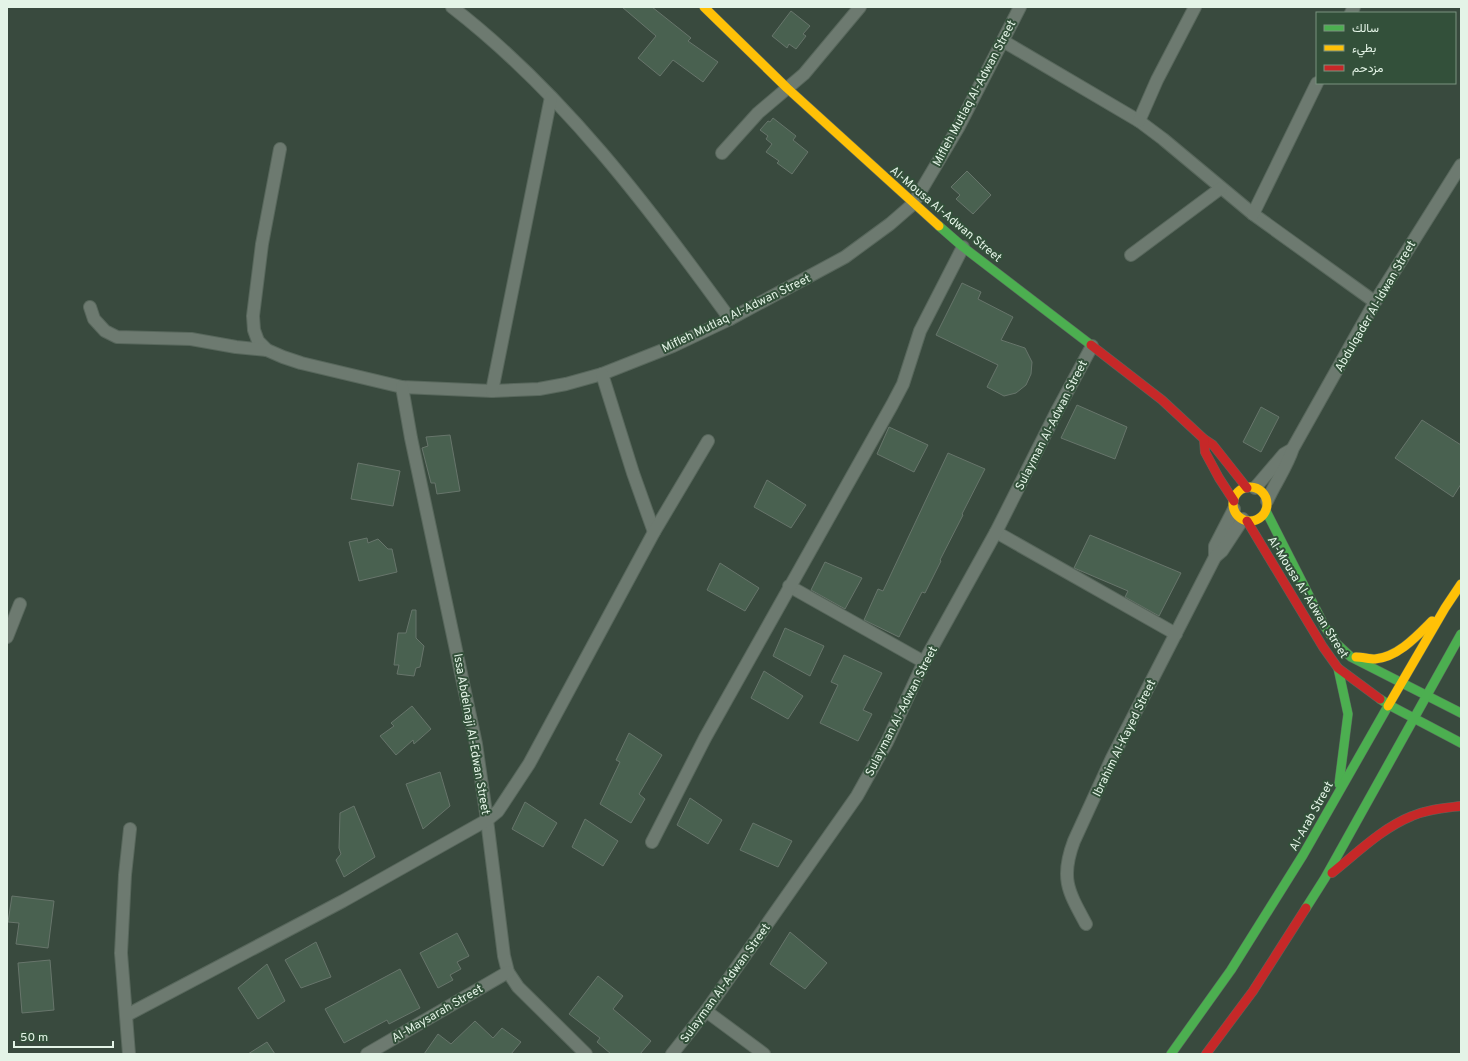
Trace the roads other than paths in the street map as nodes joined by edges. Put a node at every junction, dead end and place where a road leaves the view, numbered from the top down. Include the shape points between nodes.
1 (452, 7) edge
2 (704, 7) edge
3 (860, 7) edge
4 (1020, 7) edge
5 (1194, 7) edge
6 (1003, 41) junction
7 (1317, 84) edge
8 (787, 88) junction
9 (551, 97) junction
10 (1139, 121) junction
11 (280, 149) dead end
12 (722, 153) dead end
13 (1461, 165) edge
14 (1221, 188) junction
15 (913, 204) junction
16 (1253, 214) junction
17 (963, 247) junction
18 (1131, 255) dead end
19 (1375, 302) junction
20 (90, 307) dead end
21 (730, 319) junction
22 (1092, 346) junction
23 (268, 350) junction
24 (602, 374) junction
25 (402, 387) junction
26 (492, 391) junction
27 (1204, 439) junction
28 (708, 441) dead end
29 (1293, 448) junction
30 (1251, 488) junction
31 (1234, 505) junction
32 (1266, 506) junction
33 (1245, 520) junction
34 (654, 532) junction
35 (996, 532) junction
36 (1215, 557) junction
37 (1461, 584) edge
38 (789, 586) junction
39 (20, 604) dead end
40 (1445, 608) junction
41 (1176, 634) junction
42 (1461, 634) edge
43 (7, 637) edge
44 (1351, 657) junction
45 (924, 662) junction
46 (1338, 668) junction
47 (1402, 683) junction
48 (1427, 696) junction
49 (1389, 704) junction
50 (1461, 713) edge
51 (1414, 718) junction
52 (1461, 743) edge
53 (1338, 792) junction
54 (1461, 806) edge
55 (487, 820) junction
56 (130, 829) dead end
57 (652, 842) dead end
58 (1325, 878) junction
59 (1086, 924) dead end
60 (508, 972) junction
61 (706, 1011) junction
62 (127, 1015) junction
63 (129, 1054) edge
64 (367, 1054) edge
65 (586, 1054) edge
66 (672, 1054) edge
67 (764, 1054) edge
68 (1171, 1054) edge
69 (1206, 1054) edge

1 - 9 street via 484,32
2 - 8 street, Al-Mousa Al-Adwan Street
3 - 8 street via 804,74
4 - 6 street, Mifleh Mutlaq Al-Adwan Street
5 - 10 street
6 - 10 street
6 - 15 street, Mifleh Mutlaq Al-Adwan Street via 958,128
7 - 16 street
8 - 12 street via 758,113
8 - 15 street, Al-Mousa Al-Adwan Street
9 - 21 street via 612,164
9 - 26 street
10 - 14 street
11 - 23 street, Mifleh Mutlaq Al-Adwan Street via 262,244 253,316 258,341
13 - 19 street, Abdulqader Al-Idwan Street
14 - 16 street
14 - 18 street
15 - 17 street, Al-Mousa Al-Adwan Street
15 - 21 street, Mifleh Mutlaq Al-Adwan Street via 845,257
16 - 19 street
17 - 22 street, Al-Mousa Al-Adwan Street
17 - 38 street via 920,331 900,391
19 - 29 street, Abdulqader Al-Idwan Street
20 - 23 street via 94,319 105,331 117,337 191,339
21 - 24 street, Mifleh Mutlaq Al-Adwan Street via 673,346
22 - 27 street, Al-Mousa Al-Adwan Street via 1162,400
22 - 35 street, Sulayman Al-Adwan Street
23 - 25 street, Mifleh Mutlaq Al-Adwan Street via 301,363
24 - 26 street, Mifleh Mutlaq Al-Adwan Street via 539,389
24 - 34 street
25 - 26 street, Mifleh Mutlaq Al-Adwan Street
25 - 55 street, Issa Abdelnaji Al-Edwan Street via 476,744
27 - 30 street, Al-Mousa Al-Adwan Street
27 - 31 street via 1205,452
28 - 34 street
29 - 30 street, Abdulqader Al-Idwan Street
29 - 32 street, Abdulqader Al-Idwan Street
30 - 31 street via 1239,492
30 - 32 street via 1263,493
31 - 33 street via 1236,513
31 - 36 street, Ibrahim Al-Kayed Street via 1215,546
32 - 33 street via 1258,519
32 - 44 street, Al-Mousa Al-Adwan Street via 1325,627 1337,644
33 - 36 street, Ibrahim Al-Kayed Street
33 - 46 street, Al-Mousa Al-Adwan Street
34 - 55 street via 529,764 498,811
35 - 41 street
35 - 45 street, Sulayman Al-Adwan Street
36 - 41 street, Ibrahim Al-Kayed Street
37 - 40 street, Al-Arab Street
38 - 45 street
38 - 57 street via 705,738
39 - 43 street
40 - 44 street via 1393,654 1375,659
40 - 47 street, Al-Arab Street
41 - 59 street, Ibrahim Al-Kayed Street via 1112,758 1070,853 1066,879 1068,889
42 - 48 street
44 - 47 street, Al-Mousa Al-Adwan Street
45 - 61 street, Sulayman Al-Adwan Street via 887,742 857,796
46 - 49 street, Al-Mousa Al-Adwan Street
46 - 53 street via 1348,714
47 - 48 street, Al-Mousa Al-Adwan Street
47 - 49 street, Al-Arab Street
48 - 50 street, Al-Mousa Al-Adwan Street
48 - 51 street
49 - 51 street, Al-Mousa Al-Adwan Street
49 - 53 street, Al-Arab Street
51 - 52 street, Al-Mousa Al-Adwan Street
51 - 58 street
53 - 68 street, Al-Arab Street via 1263,920
54 - 58 street via 1422,813 1404,820 1380,834
55 - 60 street, Issa Abdelnaji Al-Edwan Street
55 - 62 street via 343,901
56 - 62 street via 125,874 122,952
58 - 69 street via 1253,991
60 - 64 street, Al-Maysarah Street
60 - 65 street, Issa Abdelnaji Al-Edwan Street via 518,987
61 - 66 street, Sulayman Al-Adwan Street
61 - 67 street
62 - 63 street

